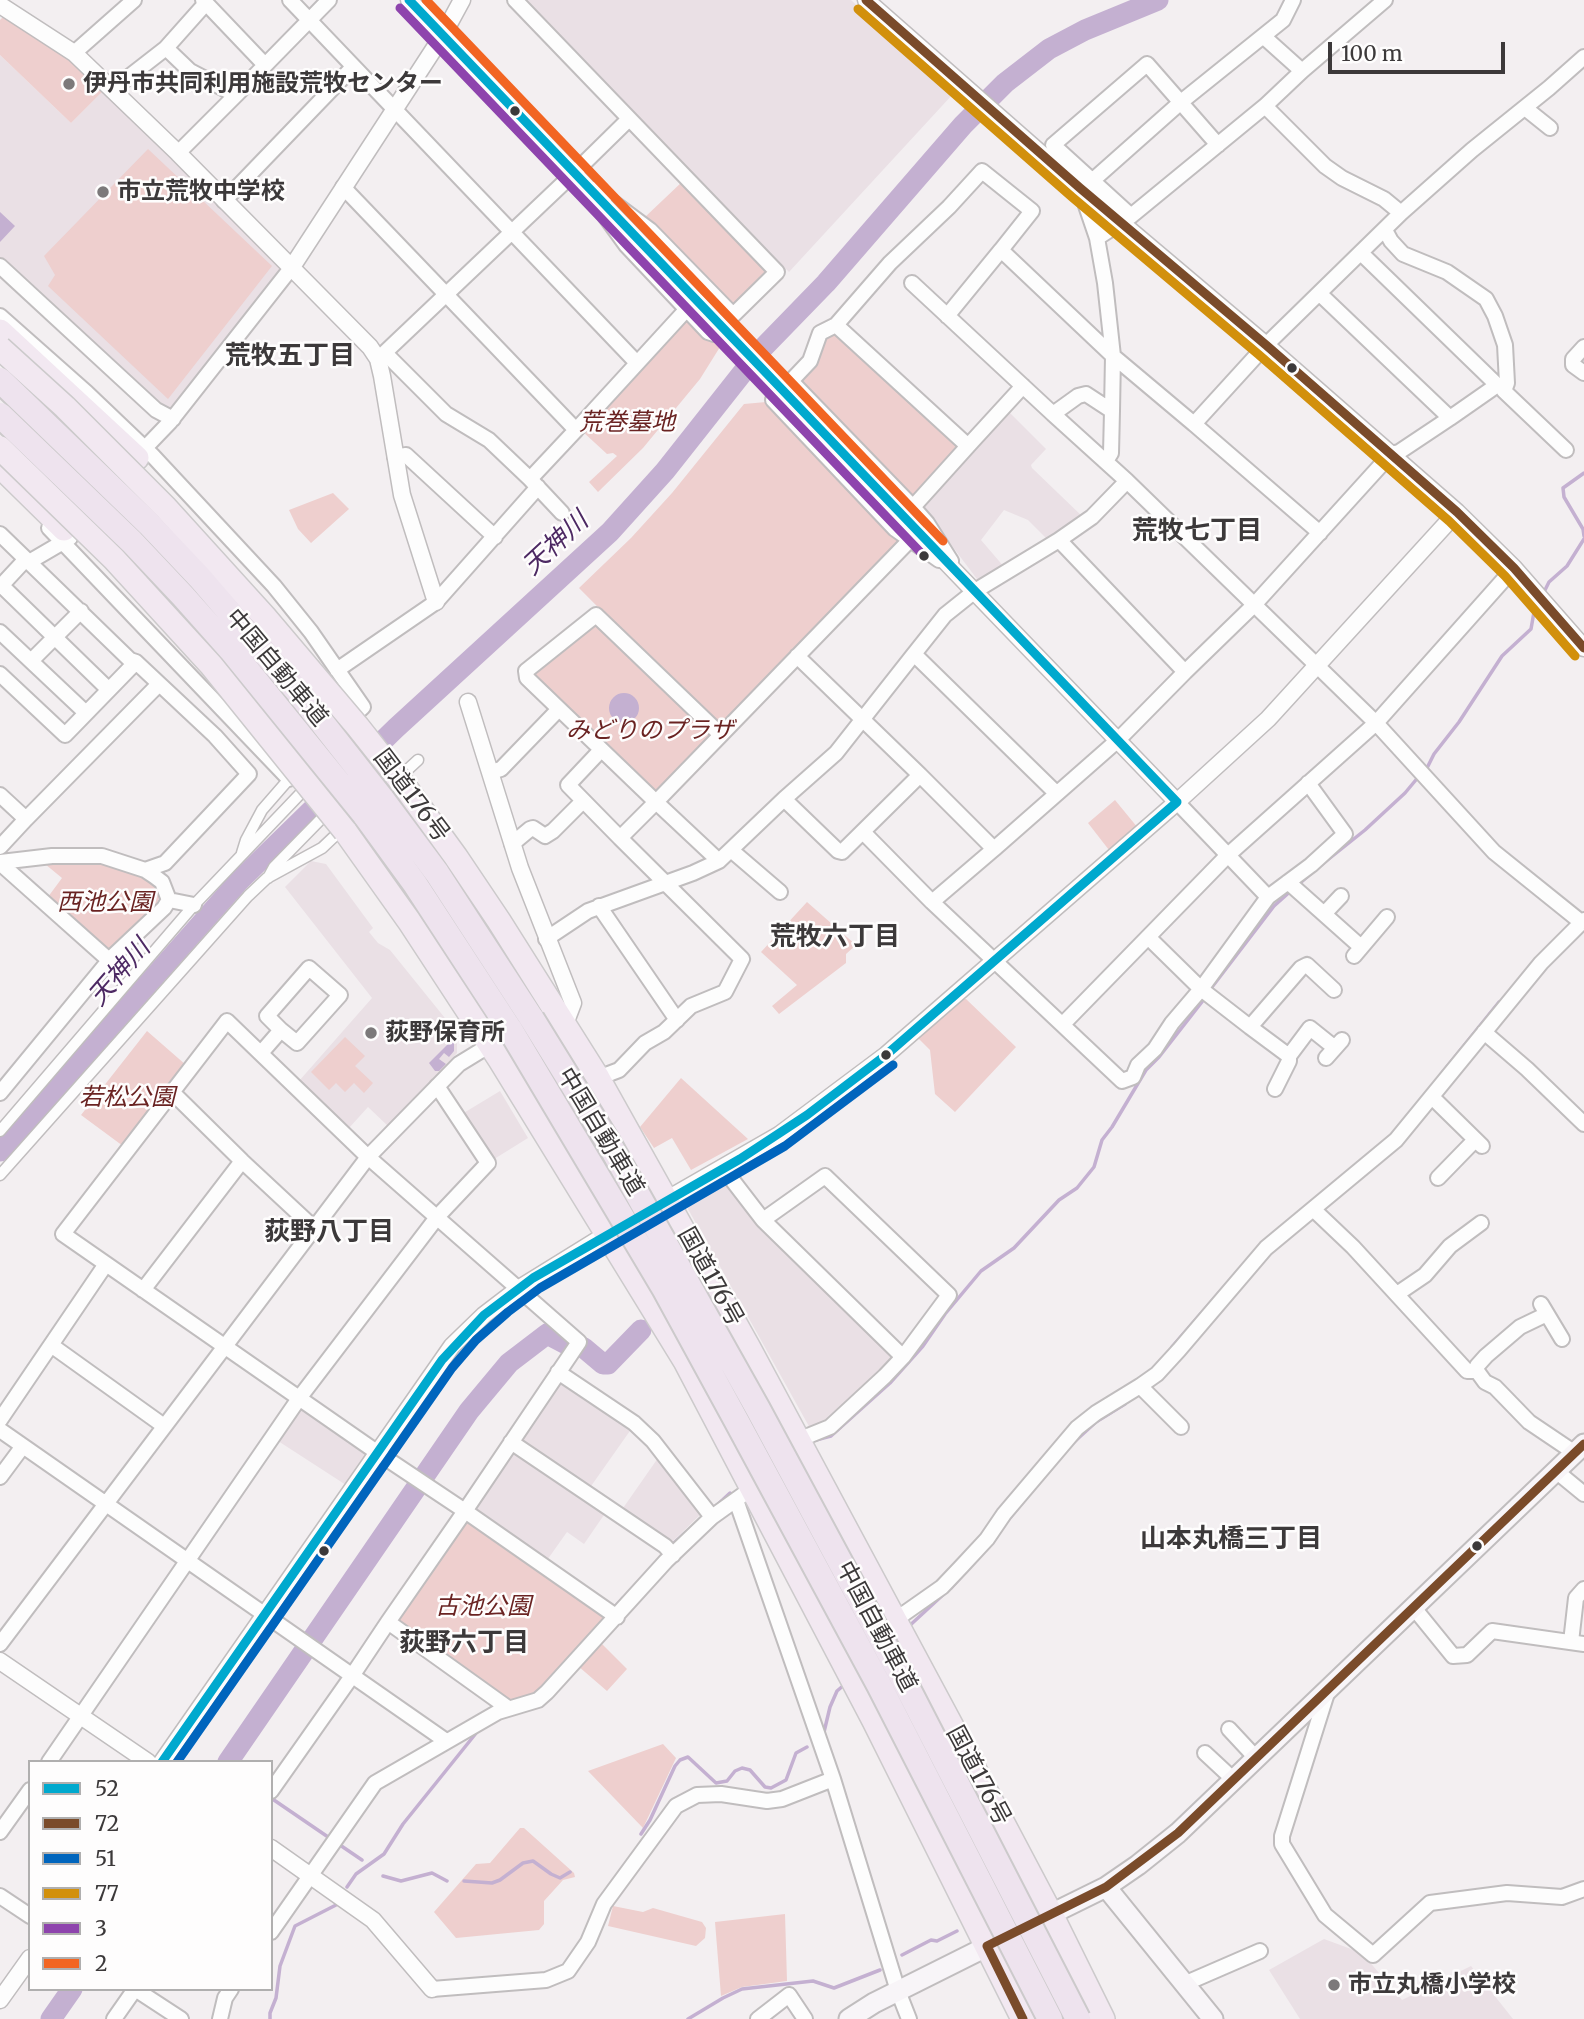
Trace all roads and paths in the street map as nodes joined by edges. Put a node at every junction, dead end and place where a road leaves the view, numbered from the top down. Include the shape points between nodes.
1 (134, 0) edge
2 (290, 0) edge
3 (328, 0) edge
4 (409, 0) edge
5 (462, 0) edge
6 (515, 0) edge
7 (866, 0) edge
8 (1293, 0) edge
9 (1385, 0) edge
10 (204, 2) edge
11 (0, 5) edge
12 (309, 20) junction
13 (443, 35) junction
14 (1263, 36) junction
15 (166, 48) junction
16 (74, 53) junction
17 (1584, 57) edge
18 (265, 65) junction
19 (353, 67) junction
20 (1302, 71) junction
21 (112, 90) junction
22 (236, 95) junction
23 (1181, 102) junction
24 (1265, 106) junction
25 (394, 108) junction
26 (1525, 108) junction
27 (629, 119) junction
28 (1550, 128) dead end
29 (1218, 145) junction
30 (178, 153) junction
31 (575, 173) junction
32 (1086, 185) junction
33 (343, 187) junction
34 (224, 201) junction
35 (1401, 213) junction
36 (1126, 219) junction
37 (1385, 230) junction
38 (512, 232) junction
39 (1097, 238) junction
40 (1001, 250) junction
41 (1361, 253) junction
42 (0, 266) edge
43 (292, 267) junction
44 (912, 283) dead end
45 (446, 294) junction
46 (1320, 294) junction
47 (686, 310) junction
48 (733, 315) junction
49 (0, 316) edge
50 (947, 316) junction
51 (836, 325) junction
52 (0, 331) edge
53 (1266, 345) junction
54 (1584, 347) edge
55 (0, 348) edge
56 (381, 356) junction
57 (1113, 356) junction
58 (637, 363) junction
59 (1584, 373) edge
60 (0, 380) edge
61 (791, 381) junction
62 (1023, 386) junction
63 (1499, 387) junction
64 (1112, 411) junction
65 (1053, 414) junction
66 (0, 415) edge
67 (1450, 418) junction
68 (173, 419) junction
69 (1194, 424) junction
70 (576, 430) junction
71 (968, 446) junction
72 (0, 447) edge
73 (1566, 450) dead end
74 (145, 454) junction
75 (1391, 454) junction
76 (395, 457) junction
77 (1106, 461) junction
78 (0, 466) edge
79 (0, 481) edge
80 (1127, 481) junction
81 (534, 483) junction
82 (912, 507) junction
83 (1457, 512) junction
84 (562, 513) dead end
85 (1320, 533) junction
86 (0, 534) edge
87 (65, 536) junction
88 (495, 537) junction
89 (914, 537) junction
90 (1059, 540) junction
91 (28, 560) junction
92 (1514, 568) junction
93 (958, 572) junction
94 (1, 585) edge
95 (975, 591) junction
96 (436, 602) junction
97 (1254, 605) junction
98 (81, 611) junction
99 (0, 632) edge
100 (55, 637) junction
101 (1584, 648) edge
102 (914, 654) junction
103 (797, 656) junction
104 (31, 660) junction
105 (136, 662) junction
106 (1317, 665) junction
107 (337, 670) junction
108 (1185, 673) junction
109 (0, 674) edge
110 (159, 684) junction
111 (108, 689) junction
112 (468, 702) dead end
113 (559, 709) junction
114 (86, 713) junction
115 (864, 719) junction
116 (1376, 723) junction
117 (358, 727) junction
118 (720, 735) junction
119 (1118, 740) junction
120 (601, 750) junction
121 (418, 760) dead end
122 (290, 771) junction
123 (491, 772) junction
124 (920, 775) junction
125 (1308, 783) junction
126 (1056, 793) junction
127 (300, 794) dead end
128 (0, 795) edge
129 (784, 799) junction
130 (582, 802) junction
131 (656, 802) junction
132 (1177, 802) junction
133 (373, 806) junction
134 (26, 819) junction
135 (320, 820) dead end
136 (863, 832) junction
137 (620, 838) junction
138 (512, 844) junction
139 (0, 847) edge
140 (994, 849) junction
141 (731, 850) junction
142 (1228, 855) junction
143 (241, 857) junction
144 (719, 861) junction
145 (0, 863) edge
146 (145, 870) junction
147 (267, 878) junction
148 (1288, 882) junction
149 (666, 883) junction
150 (780, 892) dead end
151 (1341, 896) dead end
152 (1269, 897) junction
153 (169, 900) junction
154 (932, 902) junction
155 (194, 905) junction
156 (599, 906) junction
157 (1324, 914) junction
158 (1387, 917) dead end
159 (1582, 921) edge
160 (1148, 937) junction
161 (546, 939) junction
162 (995, 960) junction
163 (110, 961) junction
164 (1201, 989) junction
165 (1334, 990) dead end
166 (677, 1020) junction
167 (565, 1024) junction
168 (1063, 1024) junction
169 (1251, 1027) junction
170 (281, 1030) junction
171 (1484, 1032) junction
172 (508, 1038) junction
173 (1334, 1049) dead end
174 (261, 1054) junction
175 (1289, 1056) junction
176 (598, 1078) junction
177 (437, 1086) junction
178 (1275, 1090) dead end
179 (172, 1092) junction
180 (0, 1093) edge
181 (1432, 1097) junction
182 (1584, 1124) edge
183 (0, 1131) edge
184 (368, 1157) junction
185 (242, 1161) junction
186 (723, 1168) junction
187 (1440, 1172) dead end
188 (0, 1175) edge
189 (667, 1199) junction
190 (1313, 1209) junction
191 (438, 1216) junction
192 (763, 1220) junction
193 (1480, 1223) dead end
194 (314, 1228) junction
195 (606, 1234) junction
196 (106, 1264) junction
197 (518, 1289) junction
198 (143, 1290) junction
199 (1397, 1294) junction
200 (1562, 1339) dead end
201 (51, 1345) junction
202 (224, 1345) junction
203 (903, 1357) junction
204 (1477, 1371) junction
205 (558, 1373) junction
206 (1140, 1386) junction
207 (300, 1398) junction
208 (0, 1420) edge
209 (164, 1426) junction
210 (1181, 1427) dead end
211 (0, 1430) edge
212 (798, 1440) junction
213 (511, 1442) junction
214 (23, 1446) junction
215 (1580, 1448) edge
216 (378, 1453) junction
217 (1556, 1471) junction
218 (0, 1477) edge
219 (1584, 1494) edge
220 (743, 1495) junction
221 (104, 1504) junction
222 (465, 1511) junction
223 (712, 1517) junction
224 (673, 1555) junction
225 (187, 1562) junction
226 (1584, 1589) edge
227 (1414, 1608) junction
228 (265, 1613) junction
229 (617, 1617) junction
230 (895, 1620) junction
231 (387, 1622) junction
232 (1578, 1643) edge
233 (0, 1644) edge
234 (0, 1661) edge
235 (352, 1676) junction
236 (1329, 1689) junction
237 (508, 1708) junction
238 (80, 1716) junction
239 (1229, 1729) dead end
240 (446, 1741) junction
241 (1205, 1753) dead end
242 (1256, 1758) junction
243 (50, 1760) edge
244 (145, 1760) edge
245 (163, 1760) edge
246 (833, 1779) junction
247 (1234, 1780) junction
248 (273, 1788) edge
249 (28, 1793) edge
250 (0, 1832) edge
251 (273, 1849) edge
252 (310, 1875) junction
253 (1106, 1887) junction
254 (1584, 1889) edge
255 (0, 1896) edge
256 (1051, 1914) junction
257 (28, 1915) edge
258 (273, 1929) edge
259 (987, 1947) junction
260 (1253, 1951) dead end
261 (28, 1961) edge
262 (1184, 1984) junction
263 (432, 1989) joint
264 (134, 1991) edge
265 (138, 1991) edge
266 (230, 1991) edge
267 (898, 1991) junction
268 (0, 2000) edge
269 (114, 2019) edge
270 (181, 2019) edge
271 (220, 2019) edge
272 (758, 2019) edge
273 (805, 2019) edge
274 (849, 2019) edge
275 (909, 2019) edge
276 (1023, 2019) edge
277 (1051, 2019) edge
278 (1078, 2019) edge
279 (1103, 2019) edge
280 (1213, 2019) edge

1 - 16 street
2 - 12 street
3 - 12 street
4 - 13 street
5 - 13 street
6 - 27 street
7 - 32 street via 998,116
8 - 14 street via 1283,20
9 - 20 street
10 - 15 street
10 - 18 street
11 - 16 street
12 - 18 street
12 - 19 street
13 - 25 street
13 - 31 street
14 - 20 street
14 - 23 street
15 - 21 street
15 - 22 street via 190,71
16 - 21 street
17 - 26 street
18 - 22 street
19 - 25 street
19 - 34 street
20 - 24 street
21 - 30 street
22 - 30 street
23 - 29 street
23 - 32 street
23 - 32 street via 1147,64 1053,145
24 - 29 street
24 - 35 street via 1325,166
25 - 33 street
25 - 38 street
26 - 28 street
26 - 35 street
27 - 31 street
27 - 48 street via 778,272
29 - 36 street
30 - 34 street
31 - 38 street
31 - 47 street via 626,246
31 - 48 street via 650,230
31 - 89 street, bridge
32 - 36 street
32 - 39 street
33 - 43 street
33 - 45 street
34 - 43 street
35 - 37 street
36 - 39 street
36 - 53 street
37 - 41 street
37 - 63 street via 1404,254 1447,272 1486,299 1505,345 1507,383
38 - 45 street
38 - 58 street
39 - 57 street
40 - 50 street
40 - 51 street via 1032,211 982,171
40 - 57 street
41 - 46 street
41 - 63 street
42 - 68 street via 156,410
43 - 56 street
43 - 68 street
44 - 50 street
45 - 56 street
45 - 70 street
46 - 53 street
46 - 67 street
47 - 48 street via 714,334
47 - 58 street
49 - 74 street
50 - 62 street
51 - 61 street via 821,332 810,361
51 - 71 street
52 - 74 highway
53 - 69 street
53 - 75 street
54 - 59 street via 1573,365
55 - 117 highway, 国道176号, bridge via 166,508
56 - 76 street
56 - 81 street via 446,414 489,440
57 - 64 street
57 - 69 street
58 - 70 street
60 - 133 highway, 中国自動車道, bridge via 200,578 306,702
61 - 82 street
61 - 89 street via 773,400
62 - 65 street
62 - 71 street
63 - 67 street
63 - 73 street
64 - 65 street via 1086,394
64 - 77 street via 1111,453
65 - 77 street
66 - 133 highway, 中国自動車道, bridge via 132,542
67 - 75 street
68 - 74 street
69 - 85 street
70 - 81 street
71 - 82 street
72 - 122 highway, bridge via 114,559 211,665
74 - 87 street
74 - 107 street via 274,586
74 - 117 highway, bridge via 283,616
75 - 83 street
75 - 85 street
76 - 88 street via 406,455
76 - 96 street via 402,495
77 - 80 street
78 - 87 highway
79 - 87 street
80 - 90 street via 1092,517
80 - 97 street
81 - 84 street
81 - 88 street
82 - 93 street
83 - 92 street
83 - 106 street
85 - 97 street
86 - 91 street
87 - 91 street
87 - 122 highway, bridge via 105,569
88 - 96 street
89 - 93 street
89 - 103 street
90 - 95 street
90 - 108 street
91 - 94 street
91 - 98 street
92 - 101 street
92 - 116 street
93 - 95 street
94 - 100 street
95 - 102 street via 945,615
95 - 119 street
96 - 107 street
97 - 106 street
97 - 108 street
98 - 100 street
98 - 105 street
99 - 104 street
100 - 104 street
100 - 111 street
102 - 115 street
102 - 126 street
103 - 115 street
103 - 118 street
104 - 114 street
105 - 110 street
105 - 111 street
106 - 116 street
106 - 132 street via 1268,719
107 - 122 street via 363,707
108 - 119 street
109 - 114 street via 65,735
110 - 134 street
110 - 146 street via 249,774 165,863
111 - 114 street
112 - 123 street
113 - 118 street via 527,678 526,671 596,615
113 - 120 street
113 - 123 street via 501,769
115 - 124 street
115 - 129 street via 836,753
116 - 125 street
116 - 159 street via 1494,852
117 - 167 highway, 国道176号, bridge via 456,857
118 - 131 street
119 - 126 street
119 - 132 street
120 - 130 street via 568,785
120 - 131 street
121 - 147 street via 322,848
122 - 143 street via 262,810
122 - 172 highway, bridge via 345,831 409,921
123 - 138 street
124 - 136 street
124 - 140 street
125 - 142 street
125 - 148 street via 1345,834
126 - 140 street
127 - 143 street
128 - 134 street
129 - 136 street via 838,851
129 - 141 street
130 - 137 street
130 - 138 street via 545,836 533,828
131 - 137 street
131 - 144 street
132 - 142 street
132 - 162 street
133 - 172 highway, 中国自動車道 via 437,873
134 - 139 street
135 - 147 street
136 - 154 street
137 - 149 street
138 - 161 street
140 - 154 street
141 - 144 street
141 - 150 street
142 - 152 street
142 - 160 street
143 - 155 street
144 - 149 street
145 - 146 street via 83,855 115,859
145 - 163 street
146 - 153 street via 162,881
147 - 188 street
148 - 152 street
148 - 157 street
149 - 156 street
149 - 166 street via 742,959 725,992 691,1006
151 - 157 street
152 - 164 street
153 - 155 street
153 - 163 street
154 - 162 street
155 - 183 street
156 - 161 street
156 - 166 street
157 - 158 street via 1357,952
159 - 171 street
160 - 164 street
160 - 168 street
161 - 167 street via 573,1003
162 - 168 street
162 - 186 street via 844,1088
163 - 180 street
164 - 168 street via 1133,1077 1122,1081
164 - 169 street
165 - 169 street via 1310,961
166 - 176 street via 619,1070
167 - 172 street
167 - 176 highway, 国道176号
169 - 175 street
170 - 170 street via 267,1016 309,968 340,995 298,1043
170 - 174 street
171 - 181 street
171 - 182 street
172 - 177 street via 459,1064
172 - 195 highway
172 - 277 highway, 中国自動車道, bridge via 664,1288 873,1673
172 - 278 highway, 中国自動車道, bridge via 671,1253 901,1675
173 - 175 street via 1310,1028
174 - 179 street via 226,1021
174 - 184 street
175 - 178 street
176 - 189 highway, 国道176号
177 - 184 street
177 - 191 street via 488,1163
179 - 185 street
179 - 196 street via 63,1234
181 - 187 street via 1479,1143
181 - 190 street via 1390,1145
184 - 191 street
184 - 194 street
185 - 194 street
185 - 198 street
186 - 189 street
186 - 192 street
189 - 195 street
189 - 212 highway, 国道176号
190 - 199 street
190 - 206 street via 1259,1255 1179,1350
191 - 197 street
191 - 207 street
192 - 203 street
192 - 203 street via 825,1176 949,1295
193 - 199 street via 1450,1246 1425,1275
194 - 202 street
195 - 197 street
195 - 220 highway via 685,1361
196 - 198 street
196 - 201 street
197 - 205 street via 579,1342
197 - 216 street via 453,1346
198 - 202 street
199 - 204 street via 1466,1371
200 - 204 street via 1544,1309 1486,1356
201 - 208 street
201 - 209 street
202 - 207 street
202 - 209 street
203 - 212 street via 830,1427
204 - 215 street via 1529,1422
205 - 213 street
205 - 223 street via 634,1423
206 - 210 street
206 - 230 street via 1077,1429 942,1587
207 - 216 street
207 - 225 street
209 - 221 street
211 - 214 street
212 - 230 highway, 国道176号
213 - 222 street
213 - 224 street
214 - 218 street
214 - 221 street
215 - 217 main road
216 - 222 street
216 - 228 street
217 - 219 street
217 - 227 main road
220 - 223 street
220 - 246 street
220 - 259 highway via 874,1721
221 - 225 street
221 - 233 street
222 - 229 street
222 - 231 street
223 - 224 street
224 - 229 street
225 - 228 street
225 - 238 street
226 - 232 street via 1576,1598
227 - 232 street via 1453,1656 1467,1656 1492,1632
227 - 236 main road
228 - 235 street
228 - 245 street
229 - 237 street via 547,1692
230 - 256 highway, 国道176号
231 - 235 street
231 - 237 street
234 - 238 street
235 - 240 street
235 - 248 street
236 - 242 main road
236 - 254 street via 1282,1844 1325,1915 1373,1955 1430,1903 1507,1893 1562,1897
237 - 240 street
238 - 243 street
238 - 244 street
239 - 242 street
240 - 252 street via 374,1783
241 - 247 street
242 - 247 main road
246 - 263 street via 767,1801 697,1795 676,1806 661,1823 604,1904 588,1942 568,1971 546,1980
246 - 267 street
247 - 253 main road via 1155,1853
249 - 250 street
251 - 252 street
252 - 258 street
252 - 263 street via 373,1920
253 - 256 main road
253 - 262 main road
255 - 257 street
256 - 259 main road
256 - 279 highway, 国道176号
259 - 267 main road
259 - 276 highway
260 - 262 street
261 - 268 street
262 - 280 main road
264 - 269 street
265 - 270 street
266 - 271 street
267 - 274 main road
267 - 275 street
272 - 273 street via 789,1995

